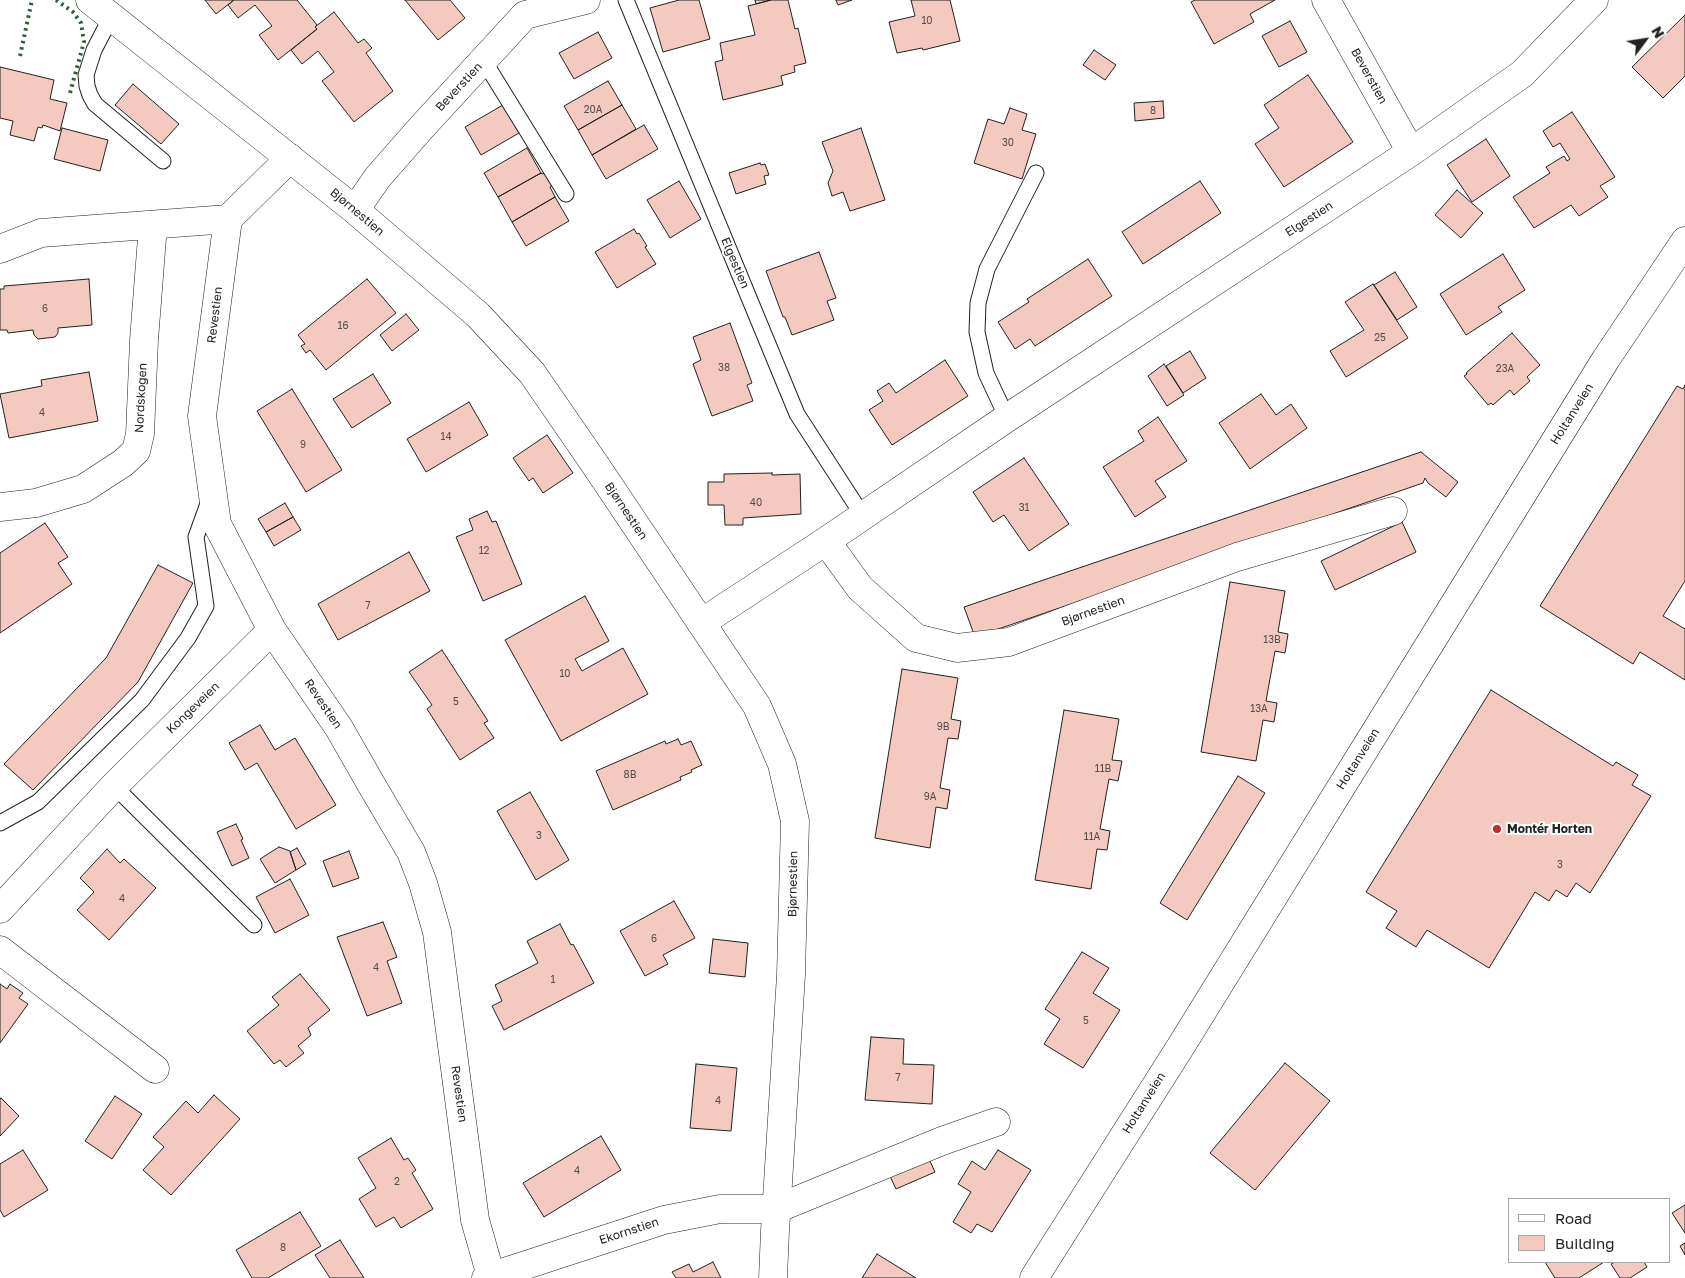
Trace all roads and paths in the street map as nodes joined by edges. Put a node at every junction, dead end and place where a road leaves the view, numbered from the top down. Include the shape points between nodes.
1 (90, 0) edge
2 (586, 0) edge
3 (626, 0) edge
4 (1326, 0) edge
5 (1594, 0) edge
6 (522, 8) edge
7 (111, 17) junction
8 (484, 61) junction
9 (1411, 152) junction
10 (290, 158) junction
11 (163, 161) dead end
12 (1036, 173) dead end
13 (566, 194) dead end
14 (355, 210) junction
15 (228, 219) junction
16 (153, 224) junction
17 (1685, 241) edge
18 (0, 249) edge
19 (1007, 418) junction
20 (212, 492) junction
21 (0, 507) edge
22 (1393, 510) dead end
23 (863, 516) junction
24 (826, 541) junction
25 (701, 623) junction
26 (272, 630) junction
27 (114, 786) junction
28 (0, 823) edge
29 (0, 909) edge
30 (254, 925) dead end
31 (0, 950) edge
32 (155, 1070) dead end
33 (996, 1122) dead end
34 (776, 1210) junction
35 (489, 1277) edge
36 (773, 1278) edge
37 (1034, 1278) edge

1 - 7 street, Bjørnestien
2 - 6 street, Beverstien
3 - 23 lane, Elgestien via 797,414
4 - 9 street, Beverstien
5 - 9 street, Elgestien via 1522,74
6 - 8 street, Beverstien
7 - 10 street, Bjørnestien
7 - 11 lane via 94,50 86,75 90,95 96,104
8 - 13 lane
8 - 14 street, Beverstien via 421,128
9 - 19 street, Elgestien
10 - 14 street, Bjørnestien
10 - 15 street
12 - 19 lane via 987,269 978,303 977,332 986,373
14 - 25 street, Bjørnestien via 478,315 532,373
15 - 16 street
15 - 20 street, Revestien via 202,416
16 - 18 street via 41,233
16 - 21 street, Nordskogen via 140,434 136,451 83,488 36,503
17 - 37 street, Holtanveien via 1606,359
19 - 23 street, Elgestien
20 - 26 street, Revestien via 217,524
20 - 28 lane via 196,537 206,606 188,638 142,700 38,802
22 - 24 street, Bjørnestien via 1237,557 1009,642 956,648 916,638 860,588
23 - 24 street, Elgestien
24 - 25 street, Elgestien
25 - 34 street, Bjørnestien via 757,706 782,764 795,821 791,975
26 - 27 street, Kongeveien
26 - 35 street, Revestien via 339,728 410,852 423,883 437,932 475,1220
27 - 29 street, Kongeveien
27 - 30 lane
31 - 32 street
33 - 34 street
34 - 35 street, Ekornstien via 720,1210 664,1220
34 - 36 street, Bjørnestien

